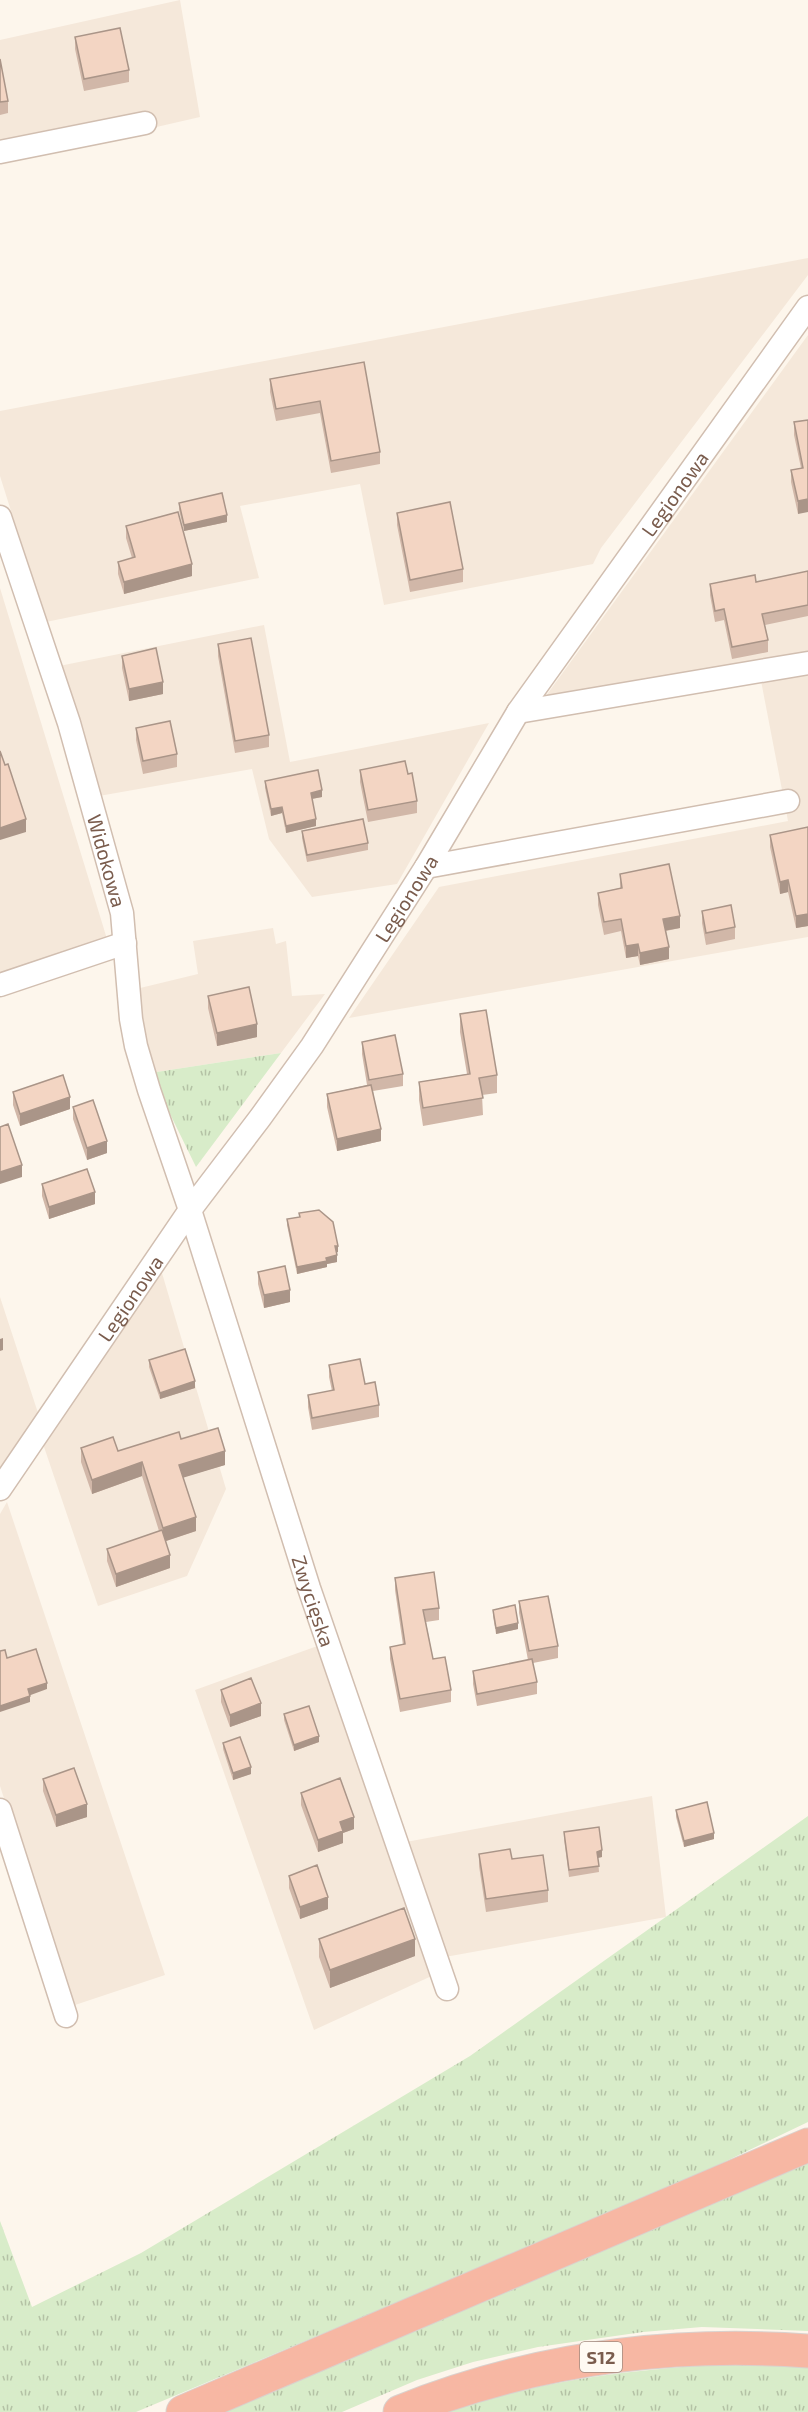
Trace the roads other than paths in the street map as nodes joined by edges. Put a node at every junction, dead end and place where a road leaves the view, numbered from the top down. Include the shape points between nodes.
1 (145, 123) dead end
2 (0, 152) edge
3 (808, 307) edge
4 (0, 517) edge
5 (808, 663) edge
6 (518, 712) junction
7 (788, 801) dead end
8 (426, 867) junction
9 (125, 943) junction
10 (0, 985) edge
11 (190, 1210) junction
12 (0, 1489) edge
13 (0, 1810) edge
14 (447, 1989) dead end
15 (66, 2016) dead end
16 (808, 2145) edge
17 (808, 2350) edge
18 (183, 2412) edge
19 (400, 2412) edge

1 - 2 street
3 - 6 street, Legionowa
4 - 9 street, Widokowa via 69,723 122,913
5 - 6 street
6 - 8 street, Legionowa
7 - 8 street
8 - 11 street, Legionowa via 312,1046
9 - 10 street
9 - 11 street, Widokowa via 136,1046
11 - 12 street, Legionowa
11 - 14 street, Zwycięska via 309,1588
13 - 15 street
16 - 18 highway
17 - 19 highway, S12 via 717,2348 621,2354 510,2376

